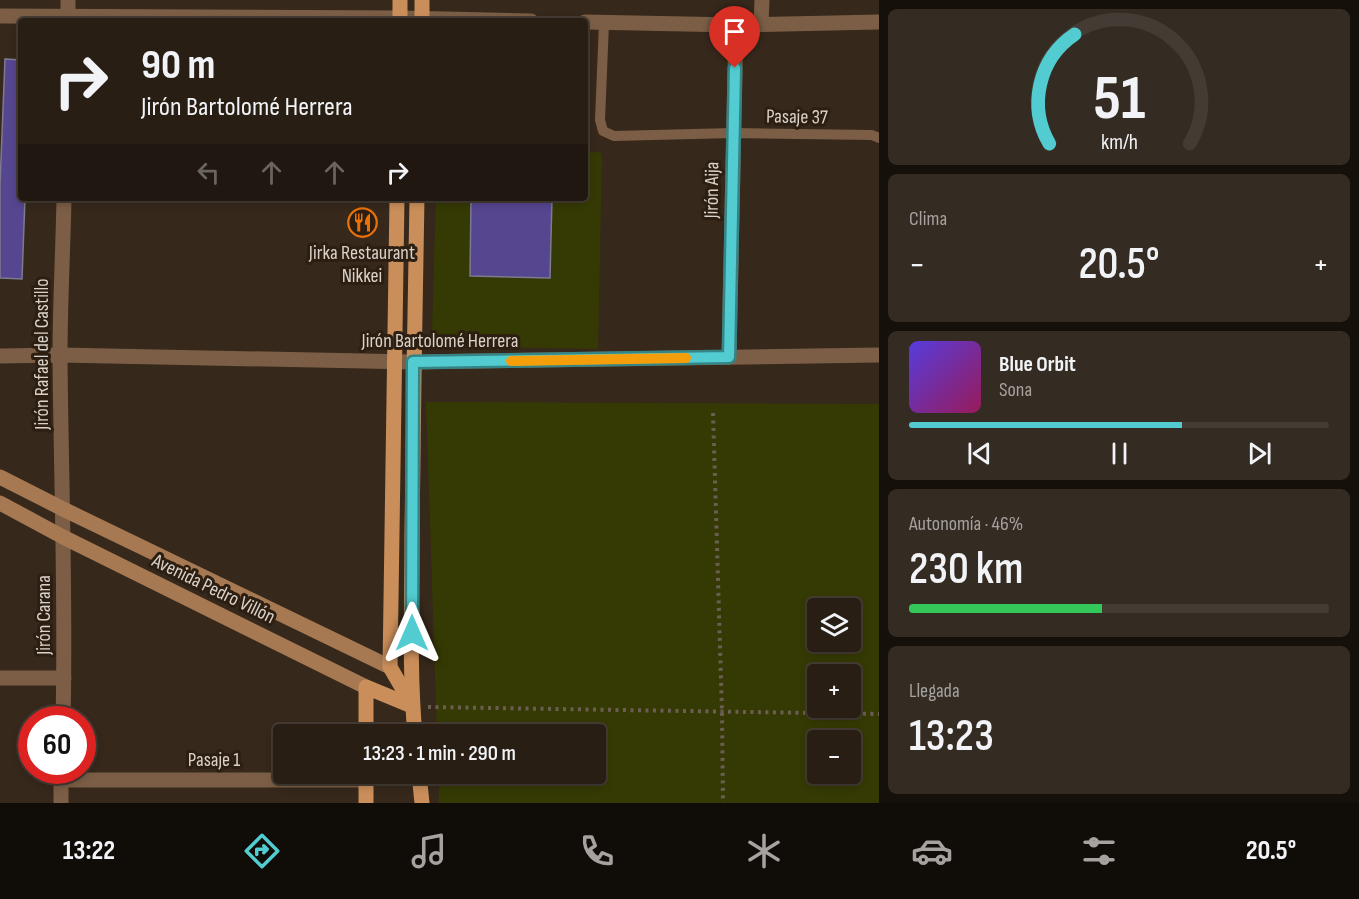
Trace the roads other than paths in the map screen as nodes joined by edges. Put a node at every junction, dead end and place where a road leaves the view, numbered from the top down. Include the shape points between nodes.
1 (400, 0) edge
2 (422, 0) edge
3 (762, 0) edge
4 (68, 12) edge
5 (0, 15) edge
6 (317, 18) edge
7 (400, 18) edge
8 (422, 18) edge
9 (588, 22) edge
10 (879, 22) edge
11 (604, 23) junction
12 (761, 24) junction
13 (736, 25) junction
14 (733, 134) junction
15 (875, 136) edge
16 (64, 201) edge
17 (397, 201) edge
18 (417, 201) edge
19 (879, 355) edge
20 (0, 356) edge
21 (60, 356) junction
22 (729, 357) junction
23 (394, 361) junction
24 (413, 362) junction
25 (0, 477) edge
26 (0, 502) edge
27 (63, 509) junction
28 (63, 537) junction
29 (390, 667) junction
30 (0, 678) edge
31 (64, 678) junction
32 (366, 687) junction
33 (63, 706) edge
34 (412, 706) junction
35 (366, 724) edge
36 (414, 724) edge
37 (96, 776) edge
38 (273, 777) edge
39 (61, 784) edge
40 (366, 784) edge
41 (420, 784) edge
42 (61, 803) edge
43 (366, 803) edge
44 (422, 803) edge

1 - 7 main road
2 - 8 main road
3 - 12 street
4 - 5 street
4 - 6 street
9 - 11 street
10 - 12 street
11 - 13 street
11 - 14 lane, Pasaje 37 via 600,120 603,131 614,136
12 - 13 street
13 - 14 street, Jirón Aija
14 - 15 lane, Pasaje 37
14 - 22 street, Jirón Aija
16 - 21 street, Jirón Rafael del Castillo
17 - 23 main road
18 - 24 main road
19 - 22 street, Jirón Bartolomé Herrera
20 - 21 street, Jirón Bartolomé Herrera
21 - 23 street, Jirón Bartolomé Herrera
21 - 27 street, Jirón Rafael del Castillo
22 - 24 street, Jirón Bartolomé Herrera
23 - 24 street, Jirón Bartolomé Herrera
23 - 29 main road
24 - 34 main road
25 - 27 main road, Avenida Pedro Villón
26 - 28 main road, Avenida Pedro Villón
27 - 28 street, Jirón Carana
27 - 29 main road, Avenida Pedro Villón
28 - 31 street, Jirón Carana
28 - 32 main road, Avenida Pedro Villón
29 - 34 main road
30 - 31 street
31 - 33 street, Jirón Carana
32 - 34 main road, Avenida Pedro Villón
32 - 35 main road
34 - 36 main road
37 - 38 street, Pasaje 1
39 - 42 street
40 - 43 main road
41 - 44 main road

